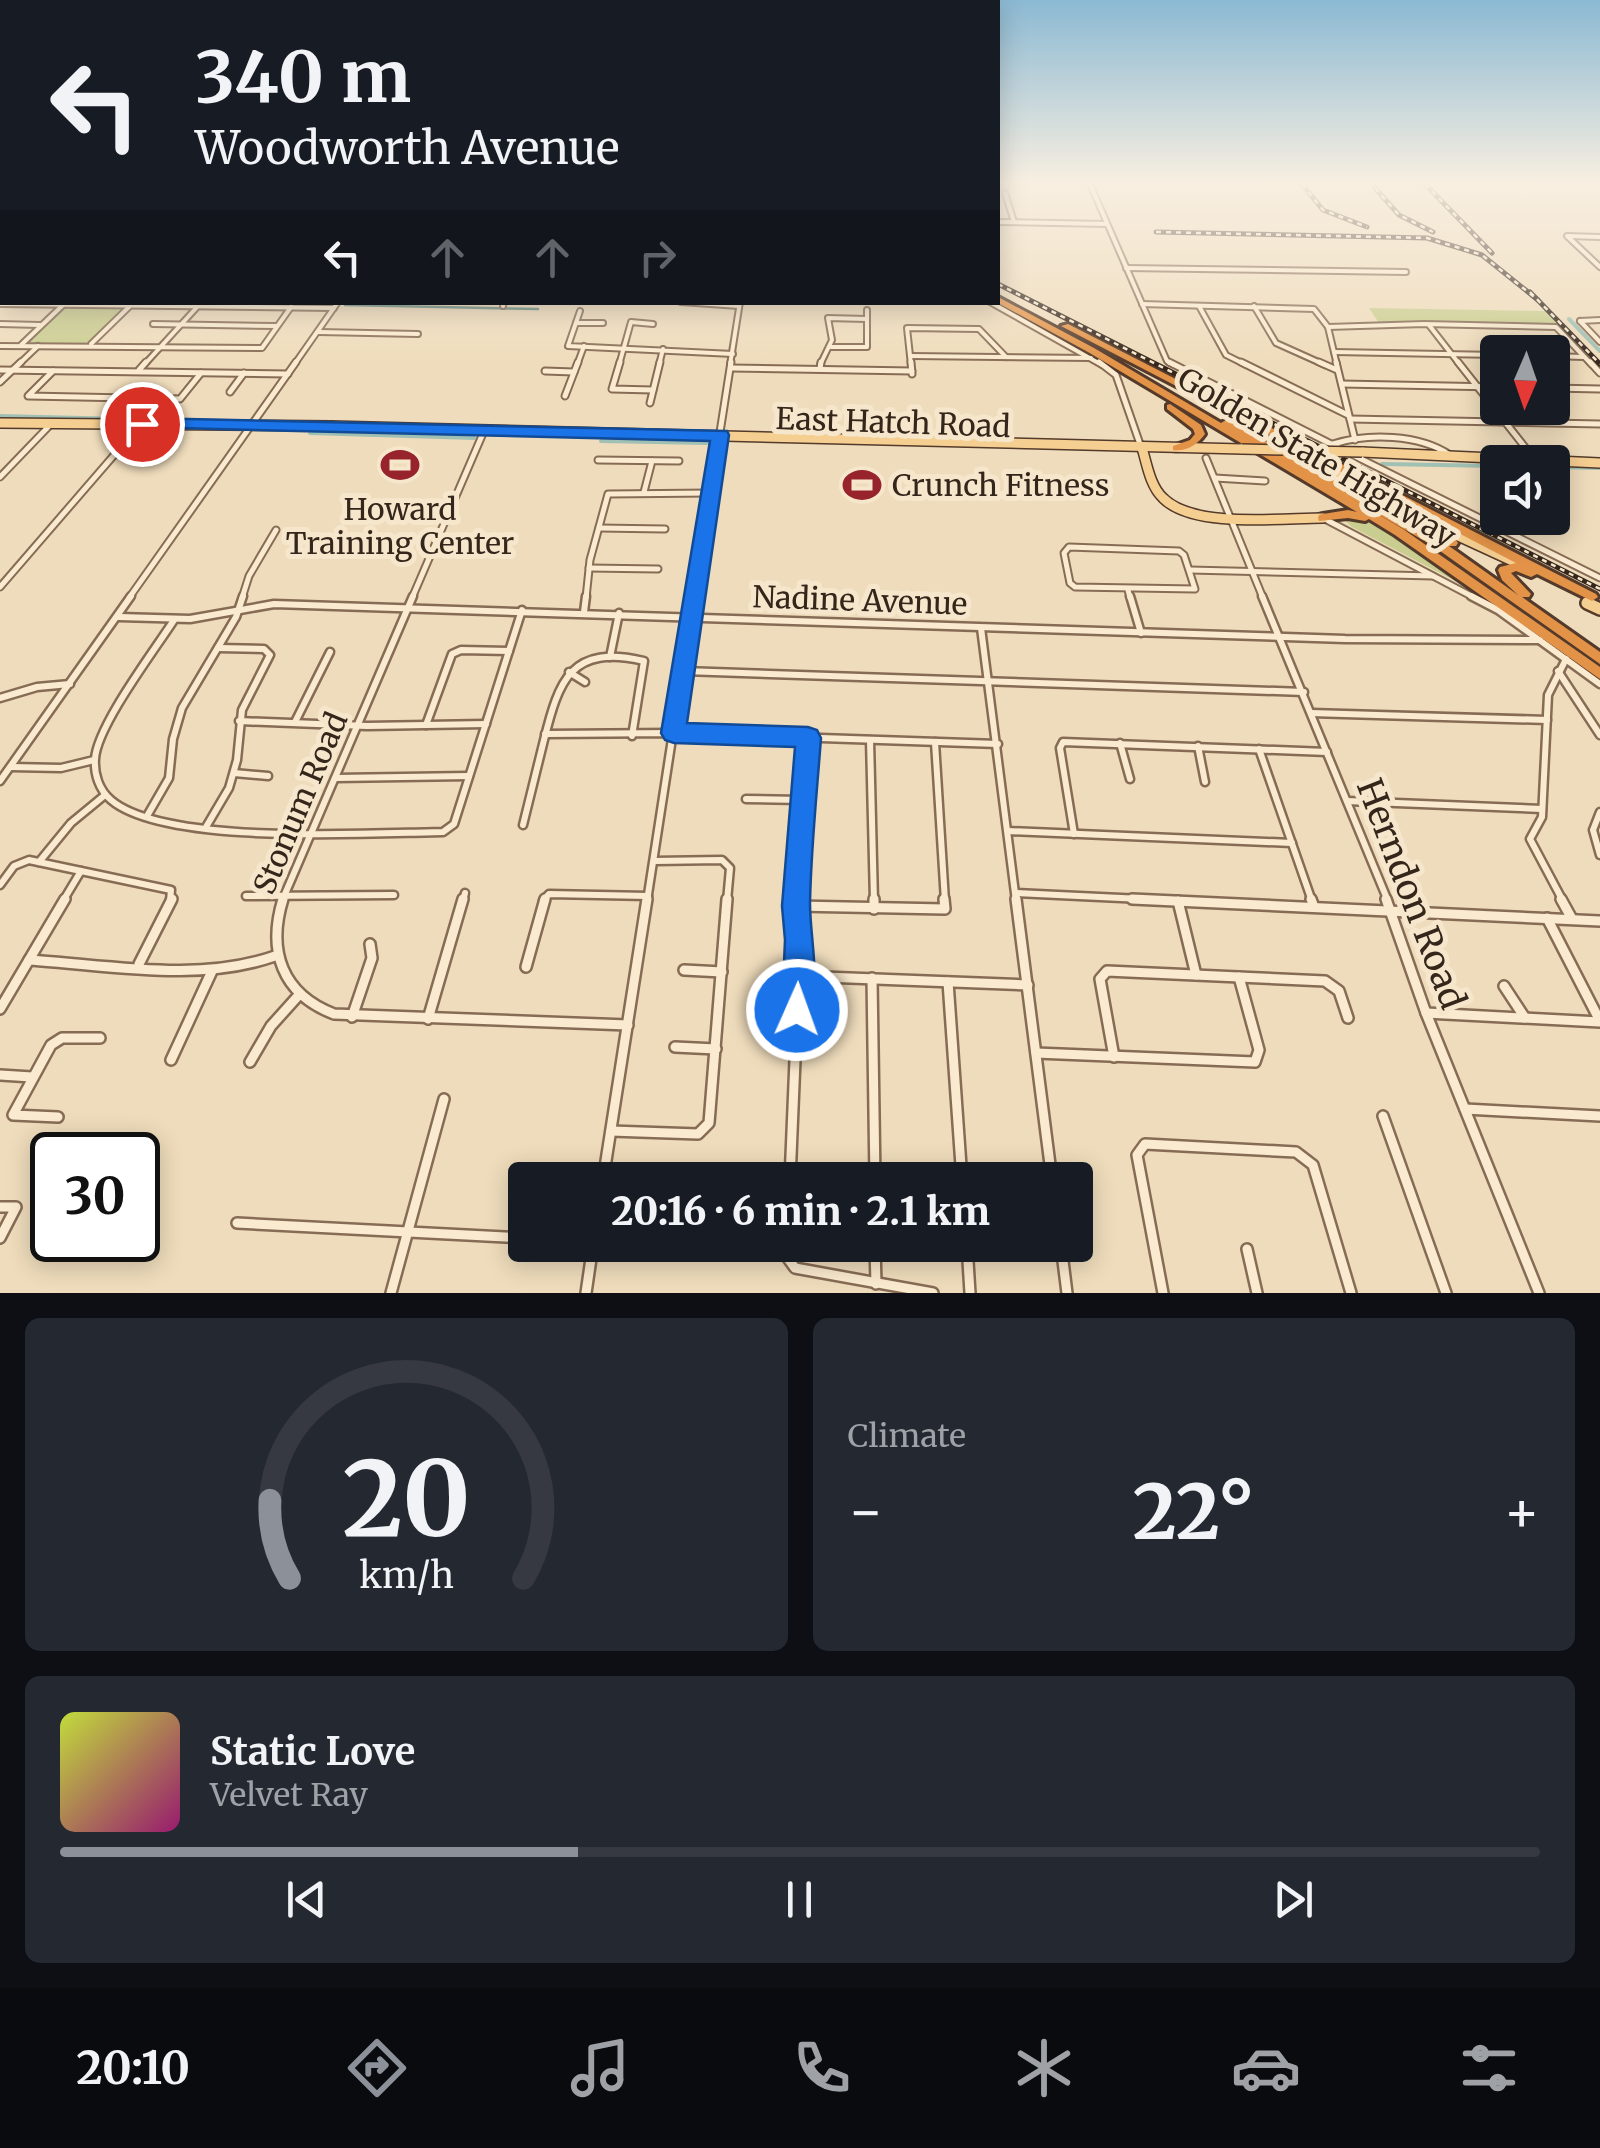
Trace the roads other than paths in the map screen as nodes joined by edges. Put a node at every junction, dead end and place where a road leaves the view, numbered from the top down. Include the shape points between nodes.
1 (1116, 244) edge
2 (1576, 244) edge
3 (1600, 266) edge
4 (1126, 268) junction
5 (1406, 272) dead end
6 (1000, 293) edge
7 (1000, 301) edge
8 (1142, 304) junction
9 (63, 305) edge
10 (131, 305) edge
11 (199, 305) edge
12 (223, 305) edge
13 (336, 305) edge
14 (740, 305) edge
15 (996, 305) edge
16 (1199, 305) junction
17 (1254, 306) junction
18 (292, 308) junction
19 (867, 310) dead end
20 (580, 311) dead end
21 (867, 319) junction
22 (1600, 320) edge
23 (576, 323) junction
24 (604, 323) dead end
25 (0, 324) edge
26 (153, 324) dead end
27 (653, 324) dead end
28 (1058, 324) junction
29 (1428, 324) junction
30 (42, 325) junction
31 (181, 325) junction
32 (278, 326) junction
33 (1328, 327) junction
34 (318, 332) junction
35 (418, 334) dead end
36 (1600, 342) edge
37 (90, 345) junction
38 (0, 346) edge
39 (19, 346) junction
40 (38, 346) junction
41 (162, 346) junction
42 (584, 346) junction
43 (624, 347) junction
44 (830, 347) junction
45 (663, 349) junction
46 (1334, 352) junction
47 (733, 354) junction
48 (1452, 354) junction
49 (1480, 355) edge
50 (911, 356) junction
51 (1570, 357) edge
52 (1584, 357) junction
53 (1007, 358) junction
54 (1093, 358) junction
55 (1108, 360) junction
56 (731, 368) junction
57 (820, 369) junction
58 (0, 370) edge
59 (13, 370) junction
60 (54, 370) junction
61 (1338, 370) junction
62 (138, 371) junction
63 (545, 371) dead end
64 (201, 372) junction
65 (574, 372) junction
66 (244, 373) junction
67 (289, 374) junction
68 (1145, 374) junction
69 (1600, 374) edge
70 (0, 382) edge
71 (1342, 384) junction
72 (1478, 387) junction
73 (1570, 389) edge
74 (653, 390) junction
75 (1480, 390) edge
76 (1600, 390) edge
77 (230, 392) dead end
78 (565, 396) dead end
79 (650, 403) dead end
80 (1349, 417) junction
81 (1480, 421) edge
82 (0, 423) edge
83 (1570, 423) edge
84 (50, 424) junction
85 (1600, 424) edge
86 (1508, 425) edge
87 (140, 426) junction
88 (254, 427) junction
89 (484, 431) junction
90 (720, 437) junction
91 (1355, 440) junction
92 (1524, 445) edge
93 (1244, 447) junction
94 (1142, 448) junction
95 (1177, 448) junction
96 (1294, 451) junction
97 (1324, 455) junction
98 (1206, 458) dead end
99 (1454, 459) junction
100 (598, 460) dead end
101 (1480, 460) edge
102 (652, 461) junction
103 (680, 461) dead end
104 (1570, 462) edge
105 (1600, 463) edge
106 (0, 477) edge
107 (1215, 478) junction
108 (1266, 481) dead end
109 (644, 492) junction
110 (711, 493) junction
111 (1388, 503) junction
112 (1229, 515) junction
113 (1323, 518) junction
114 (1342, 521) junction
115 (599, 528) junction
116 (276, 530) dead end
117 (665, 530) dead end
118 (1436, 555) junction
119 (589, 568) junction
120 (658, 570) dead end
121 (1190, 570) junction
122 (1253, 572) junction
123 (1434, 576) junction
124 (1600, 578) edge
125 (0, 587) edge
126 (1128, 590) junction
127 (1525, 594) junction
128 (1595, 602) edge
129 (408, 607) junction
130 (239, 610) junction
131 (522, 610) junction
132 (584, 612) junction
133 (620, 613) junction
134 (693, 616) junction
135 (119, 617) junction
136 (174, 619) junction
137 (981, 628) junction
138 (1141, 633) junction
139 (1280, 637) junction
140 (1540, 640) junction
141 (217, 648) junction
142 (1600, 650) edge
143 (509, 651) junction
144 (330, 652) dead end
145 (610, 657) junction
146 (1566, 659) junction
147 (1600, 659) edge
148 (684, 670) junction
149 (1558, 671) junction
150 (569, 672) junction
151 (1600, 674) edge
152 (988, 681) junction
153 (585, 682) dead end
154 (71, 684) junction
155 (1600, 684) edge
156 (1304, 692) junction
157 (0, 698) edge
158 (1311, 712) junction
159 (239, 720) junction
160 (1547, 720) junction
161 (295, 722) junction
162 (358, 724) junction
163 (486, 724) junction
164 (426, 725) junction
165 (674, 733) junction
166 (545, 734) junction
167 (632, 736) junction
168 (1600, 736) edge
169 (808, 738) junction
170 (870, 740) junction
171 (935, 742) junction
172 (1120, 743) junction
173 (998, 744) junction
174 (1198, 746) junction
175 (1259, 748) junction
176 (1327, 752) junction
177 (94, 760) junction
178 (10, 767) junction
179 (234, 773) junction
180 (268, 776) dead end
181 (469, 776) junction
182 (336, 778) junction
183 (1130, 779) dead end
184 (0, 781) edge
185 (1205, 782) dead end
186 (105, 794) junction
187 (746, 799) dead end
188 (801, 800) junction
189 (1347, 801) junction
190 (1542, 809) junction
191 (1600, 812) edge
192 (147, 816) junction
193 (524, 825) dead end
194 (206, 826) junction
195 (1008, 832) junction
196 (312, 834) junction
197 (1074, 834) junction
198 (1292, 843) junction
199 (1600, 855) edge
200 (654, 860) junction
201 (39, 862) junction
202 (82, 871) junction
203 (0, 886) edge
204 (285, 894) junction
205 (466, 894) dead end
206 (1016, 894) junction
207 (394, 895) dead end
208 (246, 896) dead end
209 (648, 896) junction
210 (1178, 901) junction
211 (796, 906) junction
212 (1314, 907) junction
213 (874, 909) junction
214 (1392, 912) junction
215 (1547, 918) junction
216 (1573, 920) junction
217 (1600, 921) edge
218 (370, 944) dead end
219 (276, 956) junction
220 (29, 960) junction
221 (139, 964) junction
222 (526, 966) dead end
223 (212, 970) junction
224 (684, 970) dead end
225 (722, 972) junction
226 (1196, 975) junction
227 (798, 976) junction
228 (1239, 977) junction
229 (872, 978) junction
230 (948, 982) junction
231 (1028, 984) junction
232 (1504, 986) dead end
233 (298, 996) junction
234 (0, 1009) edge
235 (1426, 1013) junction
236 (352, 1017) junction
237 (1348, 1018) dead end
238 (1525, 1018) junction
239 (428, 1020) junction
240 (1600, 1021) edge
241 (628, 1025) junction
242 (100, 1038) dead end
243 (675, 1048) dead end
244 (716, 1049) junction
245 (1036, 1053) junction
246 (1114, 1057) junction
247 (171, 1060) dead end
248 (250, 1062) dead end
249 (0, 1075) edge
250 (32, 1077) junction
251 (444, 1099) dead end
252 (1465, 1109) junction
253 (1383, 1116) dead end
254 (1600, 1116) edge
255 (58, 1118) dead end
256 (611, 1131) junction
257 (606, 1162) edge
258 (791, 1162) edge
259 (874, 1162) edge
260 (961, 1162) edge
261 (1050, 1162) edge
262 (0, 1207) edge
263 (237, 1223) dead end
264 (407, 1232) junction
265 (508, 1237) edge
266 (0, 1238) edge
267 (1247, 1249) dead end
268 (591, 1262) edge
269 (789, 1262) edge
270 (875, 1262) edge
271 (967, 1262) edge
272 (1062, 1262) edge
273 (876, 1284) junction
274 (391, 1293) edge
275 (586, 1293) edge
276 (933, 1293) edge
277 (970, 1293) edge
278 (1067, 1293) edge
279 (1162, 1293) edge
280 (1257, 1293) edge
281 (1351, 1293) edge
282 (1446, 1293) edge
283 (1539, 1293) edge

1 - 4 street
2 - 3 street
4 - 5 street
4 - 8 street
6 - 28 highway, Golden State Highway
7 - 55 highway, Golden State Highway
8 - 16 street
8 - 97 street via 1172,364
9 - 30 street
10 - 37 street
11 - 31 street
12 - 18 street
13 - 18 street
13 - 34 street
14 - 47 street
15 - 54 street
16 - 17 street
16 - 80 street via 1226,356
17 - 33 street via 1310,307
17 - 61 street via 1276,343
18 - 32 street
19 - 21 street
20 - 23 street
21 - 44 street via 867,348
21 - 44 street via 828,318
22 - 36 street via 1580,322
23 - 24 street
23 - 42 street via 568,346
25 - 30 street
26 - 31 street
27 - 43 street via 631,322
28 - 68 highway, Golden State Highway
28 - 128 highway
29 - 33 street
29 - 48 street
29 - 52 street via 1556,327
30 - 39 street
31 - 32 street
31 - 41 street
32 - 41 street via 262,348
33 - 46 street
34 - 35 street
34 - 67 street
37 - 40 street
37 - 41 street
38 - 39 street
39 - 40 street
40 - 59 street
41 - 62 street
42 - 43 street
42 - 65 street
43 - 45 street
43 - 74 street via 612,389
44 - 57 street
45 - 47 street
45 - 74 street
46 - 48 street
46 - 61 street
47 - 56 street
48 - 49 street
48 - 72 street
50 - 53 street
50 - 53 street via 907,328 979,329
50 - 57 street via 912,373
51 - 52 street
52 - 69 street
53 - 54 street
54 - 94 street via 1118,379
55 - 93 highway, Golden State Highway
55 - 95 highway via 1197,427 1198,440
56 - 57 street
56 - 90 street
58 - 59 street
59 - 60 street
59 - 70 street
60 - 62 street
60 - 64 street via 28,396 180,399
61 - 71 street
62 - 64 street
63 - 65 street
64 - 66 street
65 - 78 street
66 - 67 street
66 - 77 street
67 - 88 street
68 - 96 highway
68 - 147 highway, Golden State Highway via 1437,543
71 - 72 street
71 - 80 street
72 - 75 street
73 - 76 street
74 - 79 street
80 - 81 street
80 - 91 street
82 - 84 main road, East Hatch Road
83 - 85 street
84 - 87 main road, East Hatch Road
84 - 106 street
86 - 92 street
87 - 88 main road, East Hatch Road
87 - 125 street
88 - 89 main road, East Hatch Road
88 - 135 street
89 - 90 main road, East Hatch Road
89 - 129 street, Stonum Road
90 - 94 main road, East Hatch Road
90 - 110 street
91 - 97 street
91 - 99 street via 1427,442
93 - 95 main road, East Hatch Road
93 - 96 main road, East Hatch Road, bridge
93 - 113 highway via 1322,496 1329,510
93 - 118 highway, Golden State Highway
94 - 95 main road, East Hatch Road
94 - 112 main road via 1168,503 1189,513
96 - 97 main road
96 - 97 main road, East Hatch Road, bridge
97 - 99 main road, East Hatch Road, bridge
97 - 111 main road
97 - 124 street
98 - 107 street, Herndon Road
99 - 101 main road, East Hatch Road
100 - 102 street
102 - 103 street
102 - 109 street
104 - 105 main road, East Hatch Road
107 - 108 street
107 - 112 street, Herndon Road
109 - 110 street
109 - 115 street via 610,493
110 - 134 street
111 - 127 highway
111 - 128 main road
112 - 113 main road
112 - 122 street, Herndon Road
113 - 114 highway
114 - 118 highway via 1368,518
114 - 123 street
115 - 117 street
115 - 119 street
116 - 130 street via 249,576
118 - 151 highway, Golden State Highway
119 - 120 street
119 - 132 street
121 - 122 street
121 - 126 street via 1195,590
121 - 126 street via 1181,552 1065,549 1074,587
122 - 123 street
122 - 139 street, Herndon Road
123 - 140 street
126 - 138 street
127 - 128 highway via 1506,577 1506,568
127 - 142 highway
129 - 130 street, Nadine Avenue via 274,604
129 - 131 street, Nadine Avenue
129 - 162 street, Stonum Road
130 - 136 street, Nadine Avenue
130 - 141 street
131 - 132 street, Nadine Avenue
131 - 143 street
132 - 133 street, Nadine Avenue
133 - 134 street, Nadine Avenue
133 - 145 street
134 - 137 street, Nadine Avenue
134 - 148 street
135 - 136 street, Nadine Avenue
135 - 154 street
136 - 177 street via 103,729
137 - 138 street, Nadine Avenue
137 - 152 street
138 - 139 street, Nadine Avenue
139 - 140 street, Nadine Avenue
139 - 156 street, Herndon Road
140 - 146 street
141 - 159 street via 270,653
141 - 192 street via 180,715 168,778
143 - 163 street
143 - 164 street via 456,652
144 - 161 street
145 - 150 street
145 - 167 street via 644,660
146 - 149 street
146 - 155 street
148 - 152 street
148 - 165 street
149 - 160 street
149 - 168 street
150 - 153 street
150 - 166 street
152 - 156 street
152 - 173 street
154 - 157 street
154 - 178 street
156 - 158 street, Herndon Road
158 - 160 street
158 - 176 street, Herndon Road
159 - 161 street
159 - 179 street
160 - 190 street
161 - 162 street
162 - 164 street
162 - 182 street, Stonum Road
163 - 164 street
163 - 181 street
165 - 167 street
165 - 169 street
165 - 200 street
166 - 167 street
166 - 193 street
169 - 170 street
169 - 188 street
170 - 171 street
170 - 213 street
171 - 173 street
171 - 213 street via 947,903 944,909
172 - 174 street
172 - 183 street
172 - 197 street via 1062,743
173 - 195 street
174 - 175 street
174 - 185 street
175 - 176 street
175 - 198 street
176 - 189 street, Herndon Road
177 - 178 street via 61,768
177 - 186 street
178 - 184 street
179 - 180 street
179 - 194 street
181 - 182 street
181 - 196 street via 449,829
182 - 196 street, Stonum Road
186 - 192 street
186 - 201 street
187 - 188 street
188 - 211 street
189 - 190 street
189 - 214 street, Herndon Road
190 - 216 street via 1530,838
191 - 199 street via 1593,830
192 - 194 street
194 - 196 street
195 - 197 street
195 - 206 street
196 - 204 street, Stonum Road
197 - 198 street
198 - 212 street
200 - 209 street
200 - 225 street via 727,863
201 - 202 street
201 - 203 street via 18,862
202 - 220 street
202 - 221 street via 173,892
204 - 207 street
204 - 208 street
204 - 219 street, Stonum Road
205 - 239 street
206 - 210 street
206 - 231 street
209 - 222 street via 547,896
209 - 241 street
210 - 212 street
210 - 226 street
211 - 213 street
211 - 227 street
212 - 214 street
214 - 215 street
214 - 235 street, Herndon Road
215 - 216 street
215 - 240 street
216 - 217 street
218 - 236 street via 372,958
219 - 223 street
219 - 233 street
220 - 221 street
220 - 234 street
221 - 223 street
223 - 247 street
224 - 225 street
225 - 244 street
226 - 228 street
226 - 246 street via 1102,974
227 - 229 street
227 - 258 street
228 - 237 street via 1325,981 1334,985
228 - 246 street via 1258,1060
229 - 230 street
229 - 259 street
230 - 231 street
230 - 260 street
231 - 245 street
232 - 238 street
233 - 236 street
233 - 248 street
235 - 238 street
235 - 252 street, Herndon Road
236 - 239 street
238 - 240 street
239 - 241 street
241 - 256 street
242 - 250 street via 55,1042
243 - 244 street
244 - 256 street via 705,1130
245 - 246 street
245 - 261 street
249 - 250 street
250 - 255 street via 13,1114
251 - 264 street
252 - 254 street
252 - 283 street, Herndon Road
253 - 282 street
256 - 257 street
262 - 266 street via 16,1207
263 - 264 street
264 - 265 street
264 - 274 street
267 - 280 street
268 - 275 street
269 - 273 street
270 - 273 street
271 - 277 street
272 - 278 street
273 - 276 street
279 - 281 street via 1137,1155 1145,1144 1307,1156

